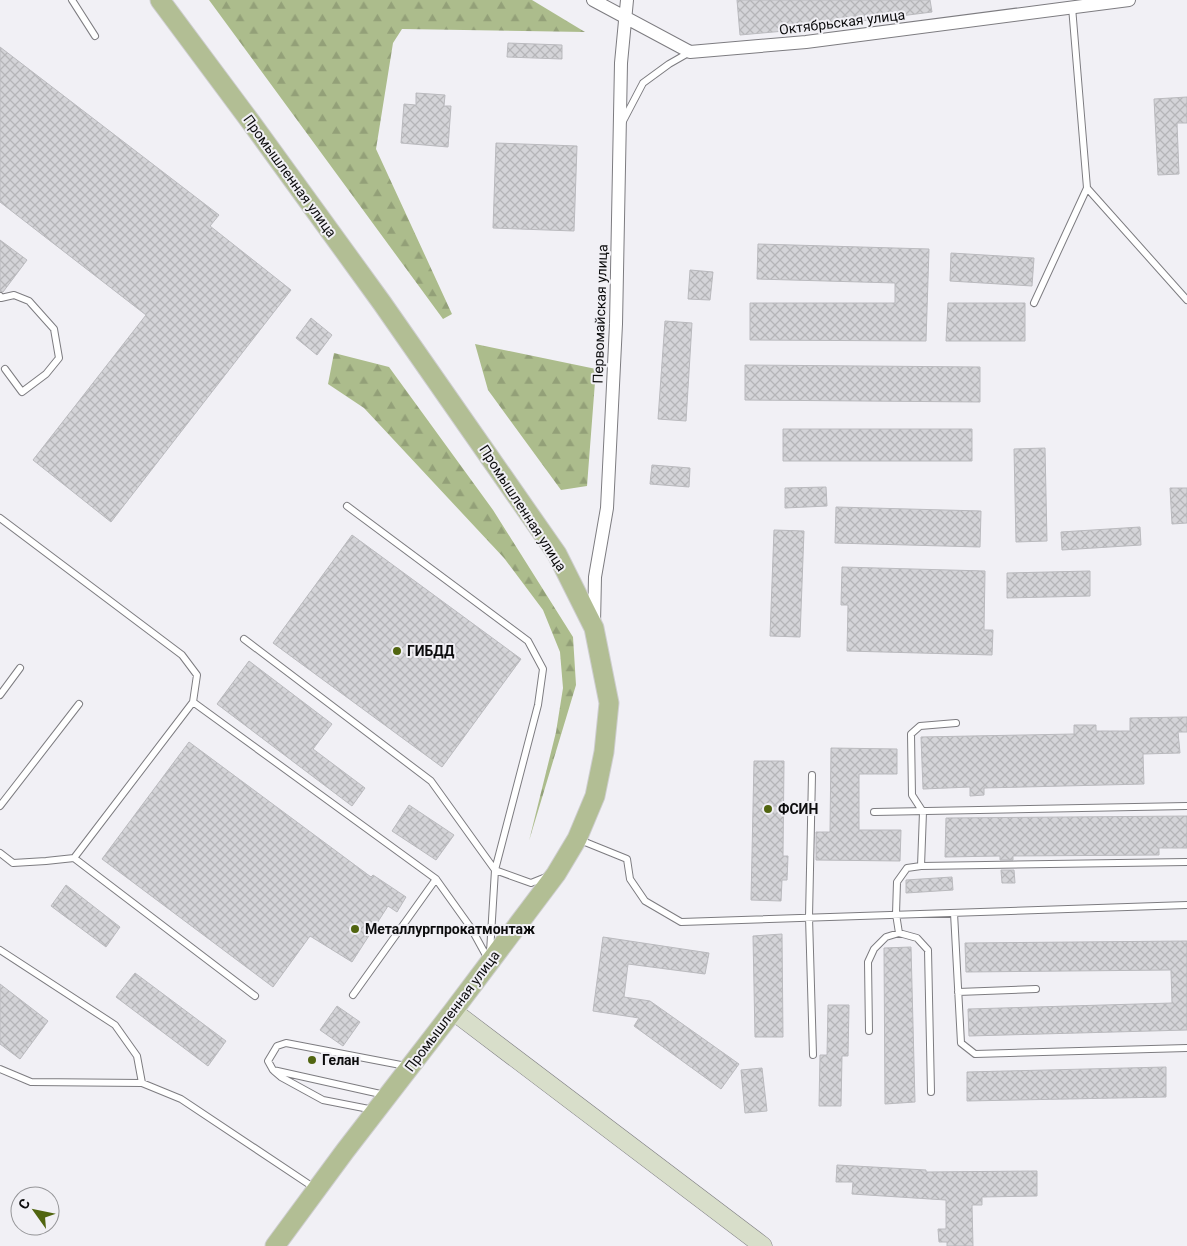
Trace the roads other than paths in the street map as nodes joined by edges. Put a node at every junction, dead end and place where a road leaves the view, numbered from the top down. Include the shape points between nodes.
1 (72, 0) edge
2 (160, 0) edge
3 (593, 0) edge
4 (627, 0) edge
5 (1128, 0) edge
6 (1072, 8) junction
7 (626, 18) junction
8 (95, 36) dead end
9 (690, 52) junction
10 (620, 128) junction
11 (1087, 188) junction
12 (0, 296) edge
13 (1187, 300) edge
14 (1034, 303) dead end
15 (5, 369) dead end
16 (347, 506) dead end
17 (0, 518) edge
18 (594, 628) junction
19 (244, 639) dead end
20 (20, 668) dead end
21 (0, 695) edge
22 (193, 702) junction
23 (79, 704) dead end
24 (956, 723) dead end
25 (812, 775) dead end
26 (0, 806) edge
27 (1187, 806) edge
28 (874, 812) dead end
29 (923, 812) junction
30 (578, 839) junction
31 (0, 854) edge
32 (74, 858) junction
33 (1187, 862) edge
34 (921, 866) junction
35 (496, 870) junction
36 (556, 874) junction
37 (436, 879) junction
38 (1187, 905) edge
39 (954, 913) junction
40 (896, 914) junction
41 (809, 917) junction
42 (898, 933) junction
43 (0, 950) edge
44 (490, 962) junction
45 (1036, 989) dead end
46 (958, 992) junction
47 (353, 995) dead end
48 (255, 996) dead end
49 (453, 1011) junction
50 (869, 1031) dead end
51 (1187, 1048) edge
52 (813, 1056) dead end
53 (410, 1066) junction
54 (0, 1070) edge
55 (273, 1070) junction
56 (142, 1083) junction
57 (931, 1092) dead end
58 (382, 1103) junction
59 (318, 1190) junction
60 (275, 1246) edge
61 (763, 1246) edge

1 - 8 lane
2 - 18 main road, Промышленная улица via 382,303 498,468 557,554
3 - 7 street
4 - 7 street, Первомайская улица
5 - 6 street, Октябрьская улица
6 - 9 street, Октябрьская улица via 806,42
6 - 11 lane
7 - 9 street
7 - 10 street, Первомайская улица
9 - 10 lane via 643,82
10 - 18 street, Первомайская улица via 608,498 595,577
11 - 13 lane
11 - 14 lane
12 - 15 lane via 14,295 29,301 54,329 59,358 46,374 22,392
16 - 35 lane via 528,641 542,669 538,705
17 - 22 lane via 182,655 197,675
18 - 30 main road, Промышленная улица via 609,703 595,796
19 - 35 lane via 432,782
20 - 21 lane
22 - 32 lane
22 - 37 lane
23 - 26 lane
24 - 29 lane via 920,726 911,734 912,795
25 - 41 lane
27 - 29 lane
28 - 29 lane
29 - 34 lane
30 - 36 main road, Промышленная улица
30 - 41 lane via 627,859 630,879 645,901 681,922
31 - 32 lane via 13,863
32 - 48 lane
33 - 34 lane
34 - 40 lane via 907,868 897,882
35 - 36 lane via 531,883
35 - 44 lane
36 - 44 main road, Промышленная улица
37 - 44 lane via 471,928
37 - 47 lane
38 - 39 lane
39 - 40 lane
39 - 46 lane
40 - 41 lane
40 - 42 lane
41 - 52 lane
42 - 50 lane via 886,937 874,949 868,962
42 - 57 lane via 917,938 928,950
43 - 56 lane via 115,1025 137,1056
44 - 49 main road, Промышленная улица
45 - 46 lane
46 - 51 lane via 961,1043 975,1054
49 - 53 main road, Промышленная улица
49 - 61 main road
53 - 55 lane via 286,1043 278,1046 268,1061
53 - 58 main road, Промышленная улица
54 - 56 lane via 31,1082
55 - 58 lane
55 - 58 lane via 323,1100
56 - 59 lane via 181,1099
58 - 59 main road, Промышленная улица
59 - 60 main road, Промышленная улица

